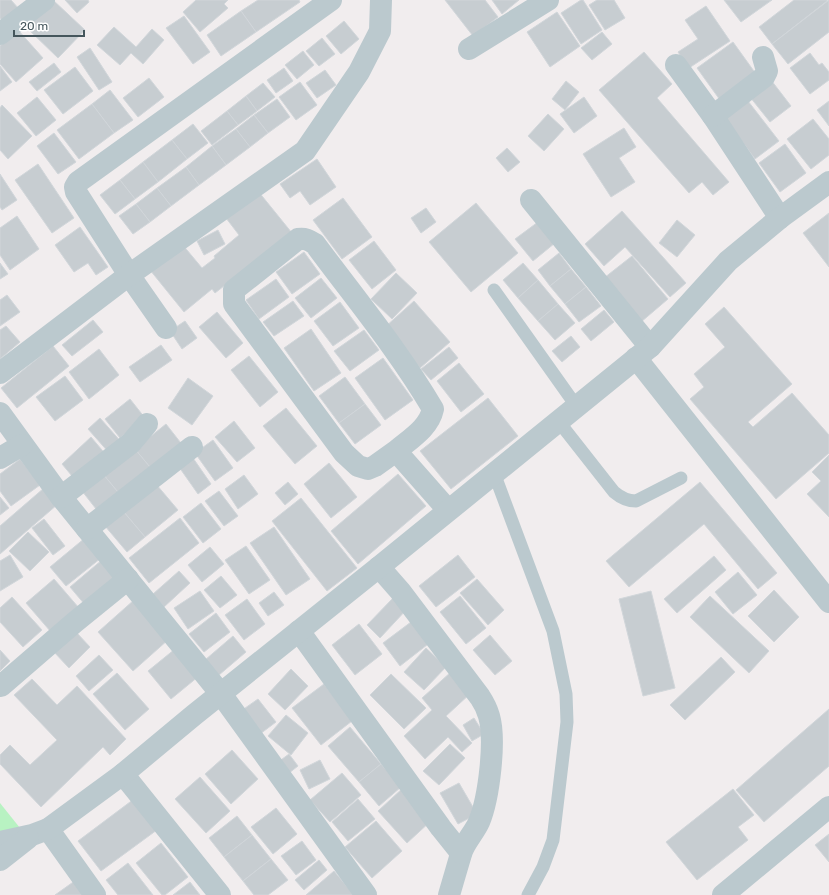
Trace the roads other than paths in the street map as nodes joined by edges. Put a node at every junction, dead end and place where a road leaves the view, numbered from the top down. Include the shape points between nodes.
1 (44, 0) edge
2 (331, 0) edge
3 (381, 0) edge
4 (548, 0) edge
5 (0, 34) edge
6 (469, 49) dead end
7 (764, 57) dead end
8 (676, 65) dead end
9 (713, 116) junction
10 (829, 182) edge
11 (531, 200) dead end
12 (780, 218) junction
13 (129, 275) junction
14 (494, 290) dead end
15 (166, 328) dead end
16 (643, 353) junction
17 (0, 373) edge
18 (577, 407) junction
19 (0, 413) edge
20 (559, 422) junction
21 (147, 424) dead end
22 (22, 445) junction
23 (192, 447) dead end
24 (396, 451) junction
25 (0, 458) edge
26 (494, 474) junction
27 (681, 478) dead end
28 (61, 497) junction
29 (448, 510) junction
30 (86, 529) junction
31 (379, 567) junction
32 (128, 579) junction
33 (829, 602) edge
34 (299, 631) junction
35 (1, 686) edge
36 (221, 694) junction
37 (123, 774) junction
38 (829, 807) edge
39 (40, 832) junction
40 (0, 842) edge
41 (461, 853) junction
42 (0, 860) edge
43 (96, 895) edge
44 (220, 895) edge
45 (366, 895) edge
46 (449, 895) edge
47 (528, 895) edge
48 (723, 895) edge

1 - 5 street
2 - 13 street via 78,182 76,192
3 - 13 street via 380,31 359,72 304,151
4 - 6 street
7 - 9 street via 767,71 764,77
8 - 9 street
9 - 12 street
10 - 12 street
11 - 16 street
12 - 16 street via 728,261
13 - 15 street
13 - 17 street
14 - 18 lane
16 - 18 street
16 - 33 street
18 - 20 street
19 - 22 street
20 - 26 street
20 - 27 lane via 621,498 636,501
21 - 28 street via 131,443
22 - 25 street
22 - 28 street
23 - 30 street
24 - 24 street via 376,466 368,469 358,466 344,453 234,304 234,290 298,239 310,240 315,244 384,336 433,409 432,416 425,426
24 - 29 street
26 - 29 street
26 - 47 lane via 553,631 566,694 567,722 553,840 543,867
28 - 30 street
29 - 31 street
30 - 32 street
31 - 34 street
31 - 41 street via 480,697 489,717 491,754 485,804 479,822
32 - 35 street
32 - 36 street
34 - 36 street
34 - 41 street
36 - 37 street
36 - 45 street
37 - 39 street
37 - 44 street
38 - 48 street
39 - 40 street
39 - 42 street
39 - 43 street
41 - 46 street

